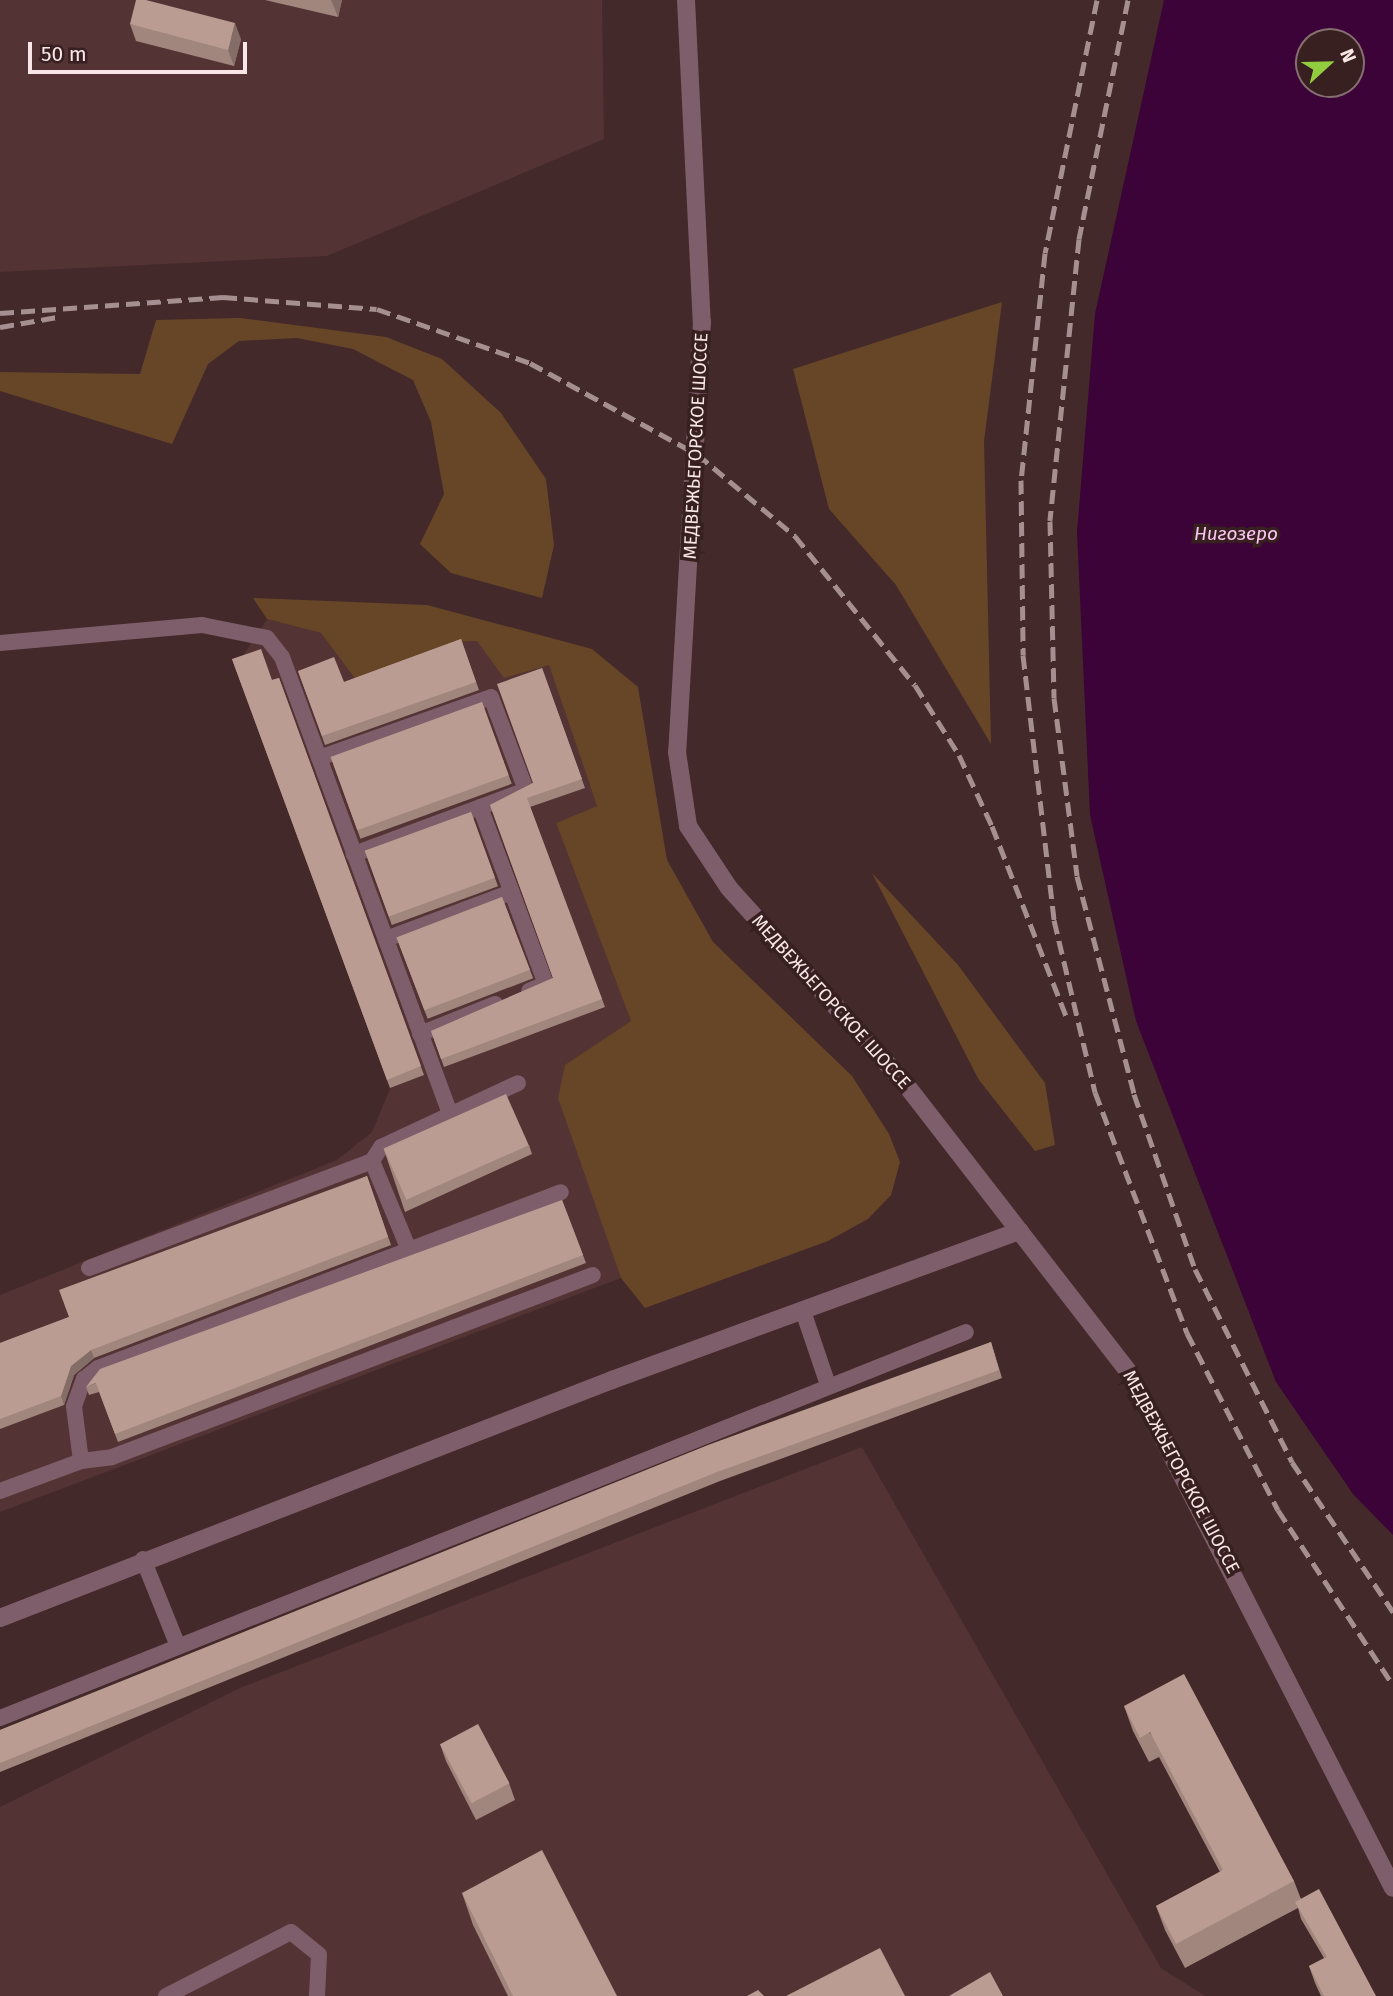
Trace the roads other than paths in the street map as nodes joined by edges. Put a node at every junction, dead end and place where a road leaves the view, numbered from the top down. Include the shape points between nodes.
1 (686, 0) edge
2 (0, 643) edge
3 (319, 758) junction
4 (480, 807) junction
5 (355, 854) junction
6 (512, 892) junction
7 (386, 939) junction
8 (420, 1034) junction
9 (518, 1083) dead end
10 (450, 1114) junction
11 (372, 1161) junction
12 (561, 1192) dead end
13 (1020, 1231) junction
14 (409, 1250) junction
15 (89, 1268) dead end
16 (593, 1275) dead end
17 (804, 1314) junction
18 (966, 1332) dead end
19 (828, 1385) junction
20 (81, 1461) junction
21 (0, 1491) edge
22 (143, 1559) junction
23 (0, 1618) edge
24 (178, 1646) junction
25 (0, 1718) edge
26 (1393, 1888) edge
27 (166, 1996) edge
28 (317, 1996) edge

1 - 13 street, МЕДВЕЖЬЕГОРСКОЕ ШОССЕ via 702,322 677,752 688,826 729,888 903,1081
2 - 3 lane via 202,625 267,638 282,657
3 - 4 lane via 491,697 526,790
3 - 5 lane
4 - 5 lane
4 - 6 lane
5 - 7 lane
6 - 7 lane
6 - 8 lane via 546,984
7 - 8 lane
8 - 10 lane
9 - 10 lane
10 - 11 lane via 380,1147
11 - 14 lane
11 - 15 lane
12 - 14 lane
13 - 17 street
13 - 26 street, МЕДВЕЖЬЕГОРСКОЕ ШОССЕ via 1129,1374
14 - 20 lane via 98,1368 84,1379 74,1406
16 - 20 lane via 112,1457
17 - 19 lane
17 - 22 street via 612,1380
18 - 19 lane
19 - 24 lane
20 - 21 lane
22 - 23 street
22 - 24 lane
24 - 25 lane
27 - 28 lane via 291,1932 319,1955

